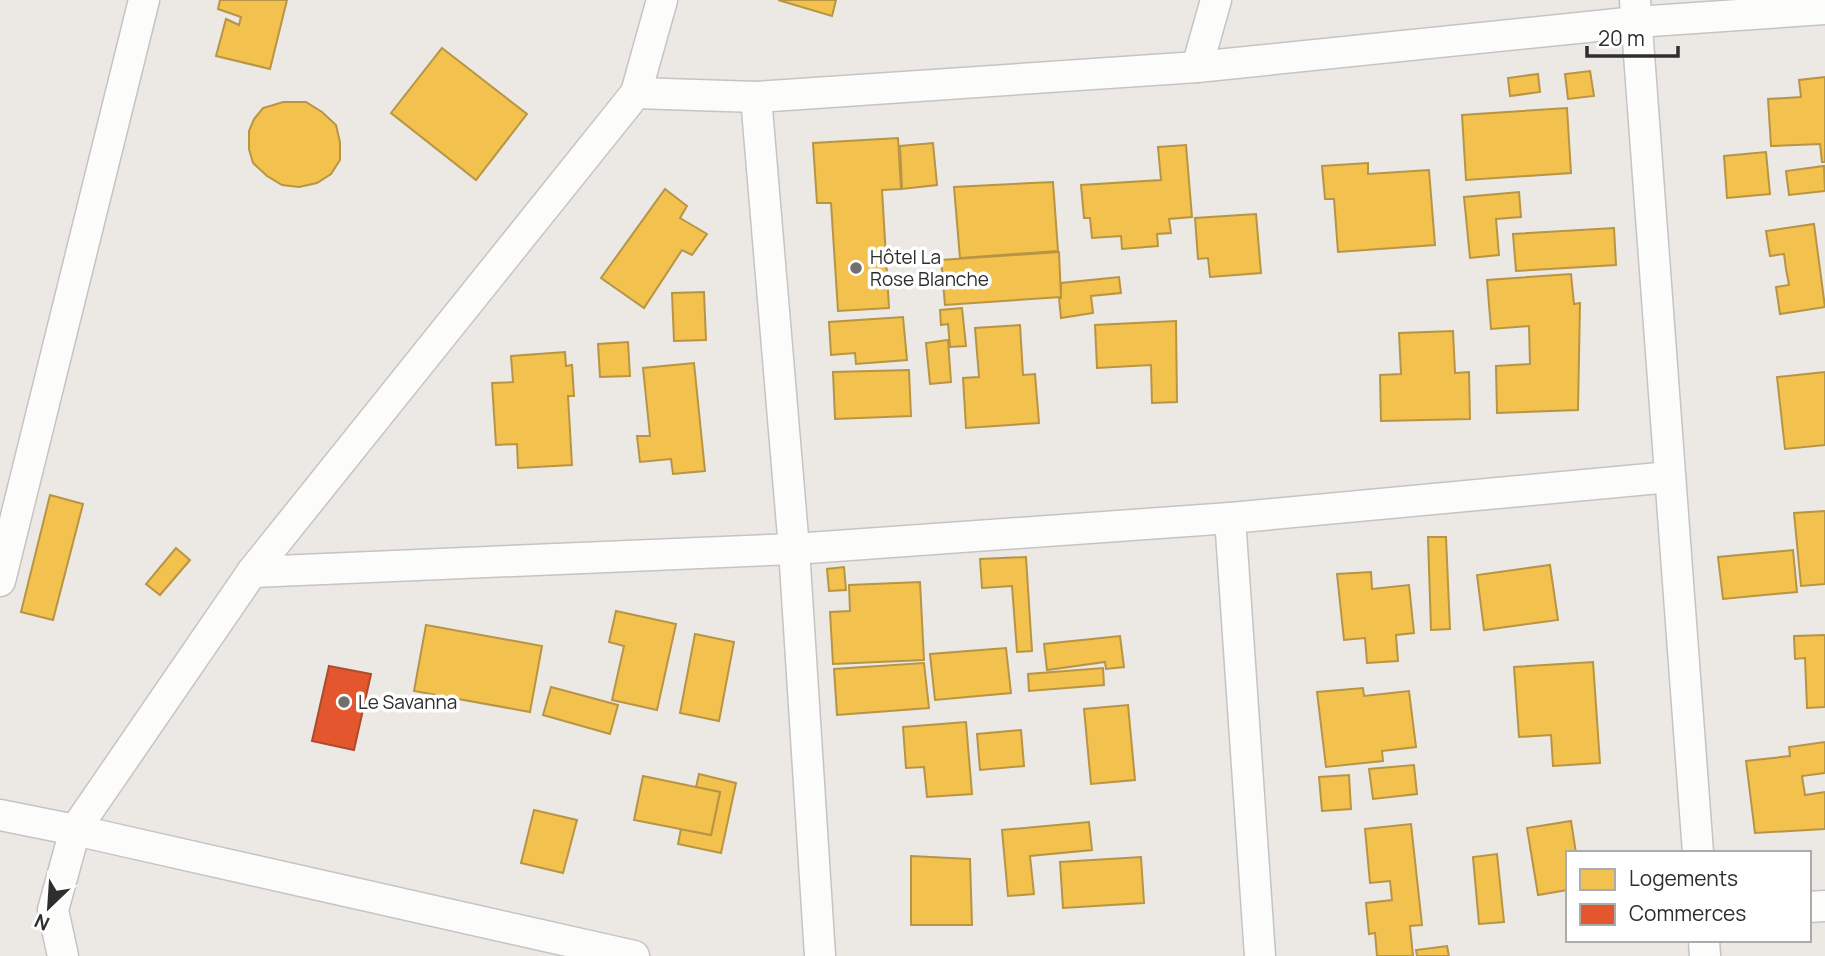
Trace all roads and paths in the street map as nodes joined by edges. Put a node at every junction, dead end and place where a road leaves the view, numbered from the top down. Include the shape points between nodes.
1 (144, 0) edge
2 (662, 0) edge
3 (1216, 0) edge
4 (1825, 9) edge
5 (1636, 11) edge
6 (1197, 67) junction
7 (636, 93) junction
8 (756, 97) junction
9 (1670, 477) junction
10 (1230, 518) junction
11 (794, 549) junction
12 (252, 572) junction
13 (0, 581) edge
14 (0, 815) edge
15 (75, 830) junction
16 (1698, 851) edge
17 (63, 956) edge
18 (634, 956) edge
19 (820, 956) edge
20 (1260, 956) edge

1 - 13 street
2 - 7 street
3 - 6 street
4 - 5 street
5 - 6 street
5 - 9 street
6 - 8 street
7 - 8 street
7 - 12 street
8 - 11 street
9 - 10 street
9 - 16 street
10 - 11 street
10 - 20 street
11 - 12 street
11 - 19 street
12 - 15 street
14 - 15 street
15 - 17 street via 53,910
15 - 18 street

